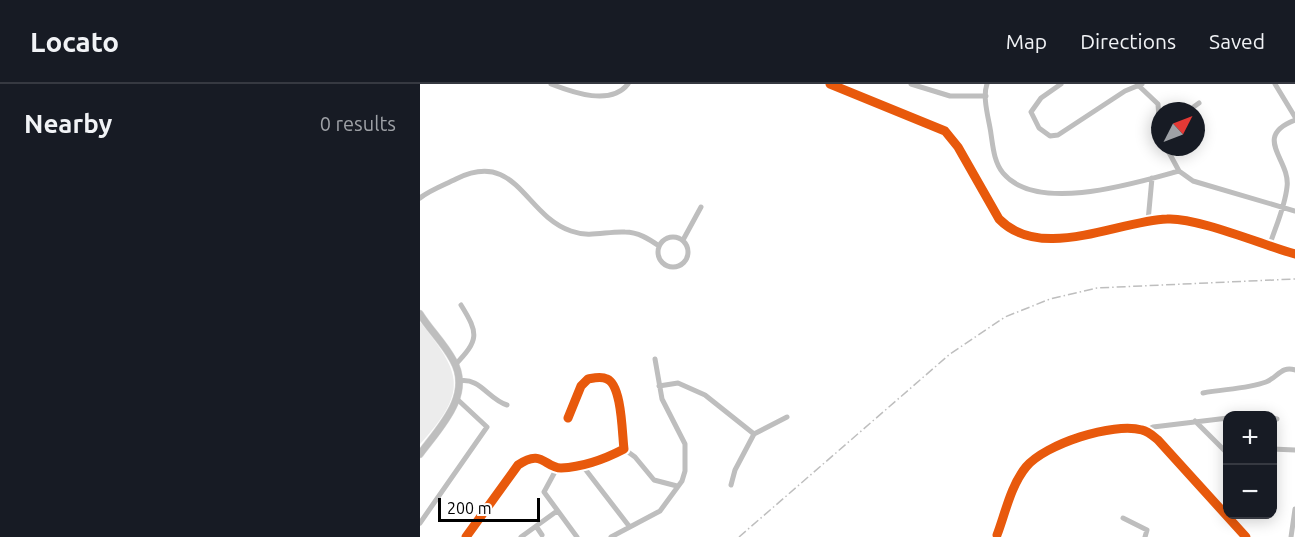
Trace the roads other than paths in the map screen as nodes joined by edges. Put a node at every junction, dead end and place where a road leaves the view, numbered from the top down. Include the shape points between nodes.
1 (551, 84) edge
2 (628, 84) edge
3 (830, 84) edge
4 (911, 84) edge
5 (987, 84) edge
6 (1062, 84) edge
7 (1275, 84) edge
8 (1140, 85) edge
9 (986, 96) junction
10 (1156, 102) edge
11 (1295, 118) edge
12 (1171, 156) edge
13 (1179, 171) junction
14 (1152, 178) junction
15 (420, 198) edge
16 (701, 207) dead end
17 (1281, 207) junction
18 (1295, 211) edge
19 (1148, 221) junction
20 (683, 240) junction
21 (659, 246) junction
22 (1269, 247) junction
23 (1295, 254) edge
24 (461, 305) dead end
25 (420, 314) edge
26 (655, 359) dead end
27 (455, 365) junction
28 (1295, 370) edge
29 (459, 381) junction
30 (659, 386) junction
31 (1203, 393) dead end
32 (457, 399) junction
33 (507, 405) dead end
34 (787, 417) dead end
35 (568, 418) dead end
36 (1223, 418) edge
37 (1195, 421) junction
38 (1145, 430) junction
39 (754, 435) junction
40 (1277, 448) edge
41 (624, 449) junction
42 (1223, 450) edge
43 (1295, 450) edge
44 (420, 454) edge
45 (582, 465) junction
46 (558, 468) junction
47 (731, 485) dead end
48 (677, 486) junction
49 (1295, 509) edge
50 (557, 511) junction
51 (1123, 518) dead end
52 (420, 523) edge
53 (536, 526) junction
54 (629, 526) junction
55 (542, 535) dead end
56 (997, 535) dead end
57 (466, 537) edge
58 (521, 537) edge
59 (578, 537) edge
60 (611, 537) edge
61 (1145, 537) edge
62 (1246, 537) edge
63 (1291, 537) edge

1 - 2 street via 580,94 615,95
3 - 19 street via 945,131 999,219 1015,231 1076,238
4 - 9 street via 950,96
5 - 9 street
6 - 8 street via 1041,98 1031,112 1039,128 1050,136 1058,135
7 - 11 street
8 - 10 street
9 - 14 street via 998,164 1017,185 1070,194
11 - 17 street via 1281,128 1273,142 1287,175
12 - 13 street
13 - 14 street
13 - 17 street via 1193,181
14 - 19 street
15 - 21 street via 467,174 488,171 511,179 560,227 590,235 627,232 644,236
16 - 20 street
17 - 18 street
17 - 22 street
19 - 22 street via 1184,220
20 - 21 street via 669,237
20 - 21 street via 688,253 677,267 669,267 660,260
22 - 23 street
24 - 27 street via 476,335 470,349
25 - 27 main road
26 - 30 street
27 - 29 main road
28 - 31 street via 1282,370 1266,382
29 - 32 main road
29 - 33 street via 474,382
30 - 39 street via 678,382 705,395
30 - 48 street via 686,452 685,471
32 - 44 main road
32 - 52 street via 487,427
34 - 39 street
35 - 41 street via 581,386 588,379 607,379 618,394
36 - 37 street
37 - 38 street
37 - 42 street
38 - 56 street via 1083,435 1031,462 1020,477
38 - 62 street
39 - 47 street
40 - 43 street
41 - 45 street
41 - 48 street via 654,480
45 - 46 street
45 - 54 street
46 - 50 street via 544,492
46 - 57 street via 538,458 518,465
48 - 54 street via 660,511
49 - 63 street
50 - 53 street
50 - 59 street
51 - 61 street via 1147,530
53 - 55 street
53 - 58 street
54 - 60 street

